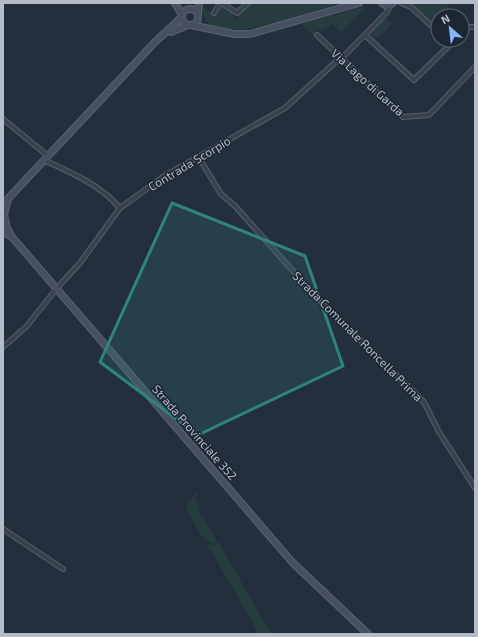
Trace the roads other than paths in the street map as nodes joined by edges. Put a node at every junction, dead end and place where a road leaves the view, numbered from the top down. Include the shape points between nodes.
1 (176, 3) edge
2 (194, 3) edge
3 (199, 3) edge
4 (221, 3) edge
5 (248, 3) edge
6 (363, 3) edge
7 (402, 3) edge
8 (357, 4) edge
9 (382, 4) edge
10 (392, 4) edge
11 (188, 9) junction
12 (214, 13) dead end
13 (198, 15) junction
14 (182, 16) junction
15 (383, 16) junction
16 (190, 25) junction
17 (430, 25) edge
18 (219, 32) junction
19 (317, 35) dead end
20 (365, 35) junction
21 (155, 42) junction
22 (447, 48) edge
23 (341, 58) junction
24 (475, 67) edge
25 (3, 118) edge
26 (198, 156) junction
27 (46, 158) junction
28 (8, 198) junction
29 (3, 204) edge
30 (120, 208) junction
31 (5, 223) edge
32 (3, 232) edge
33 (12, 237) junction
34 (57, 288) junction
35 (3, 347) edge
36 (475, 488) edge
37 (3, 529) edge
38 (63, 569) dead end
39 (368, 634) edge

1 - 11 main road
1 - 14 main road
2 - 11 main road
3 - 13 main road
4 - 5 street via 237,13
4 - 12 street
6 - 8 main road
7 - 17 street via 410,6
8 - 18 main road via 257,33
9 - 10 main road
9 - 15 street via 385,12
10 - 15 street, Contrada Scorpio
11 - 13 main road via 195,10
11 - 14 main road
13 - 16 main road via 197,21
13 - 18 main road via 207,26
14 - 16 main road via 184,22
14 - 21 main road
15 - 20 street, Contrada Scorpio
16 - 18 main road
16 - 21 main road via 179,28
19 - 23 street, Via Lago di Garda
20 - 22 street via 414,80
20 - 23 street, Contrada Scorpio
21 - 27 main road
23 - 24 street, Via Lago di Garda via 404,118 428,115
23 - 26 street, Contrada Scorpio via 285,108
25 - 27 street
26 - 30 street, Contrada Scorpio via 156,181
26 - 36 street, Strada Comunale Roncella Prima via 221,194 235,206 322,303 424,402 439,432
27 - 28 main road
27 - 30 street via 84,178
28 - 29 main road
28 - 31 main road, Strada Provinciale 352
30 - 34 street, Contrada Scorpio via 80,263
31 - 33 main road, Strada Provinciale 352
32 - 33 main road, Strada Provinciale 352
33 - 34 main road, Strada Provinciale 352
34 - 35 street, Contrada Scorpio via 26,327
34 - 39 main road, Strada Provinciale 352 via 293,563
37 - 38 street

